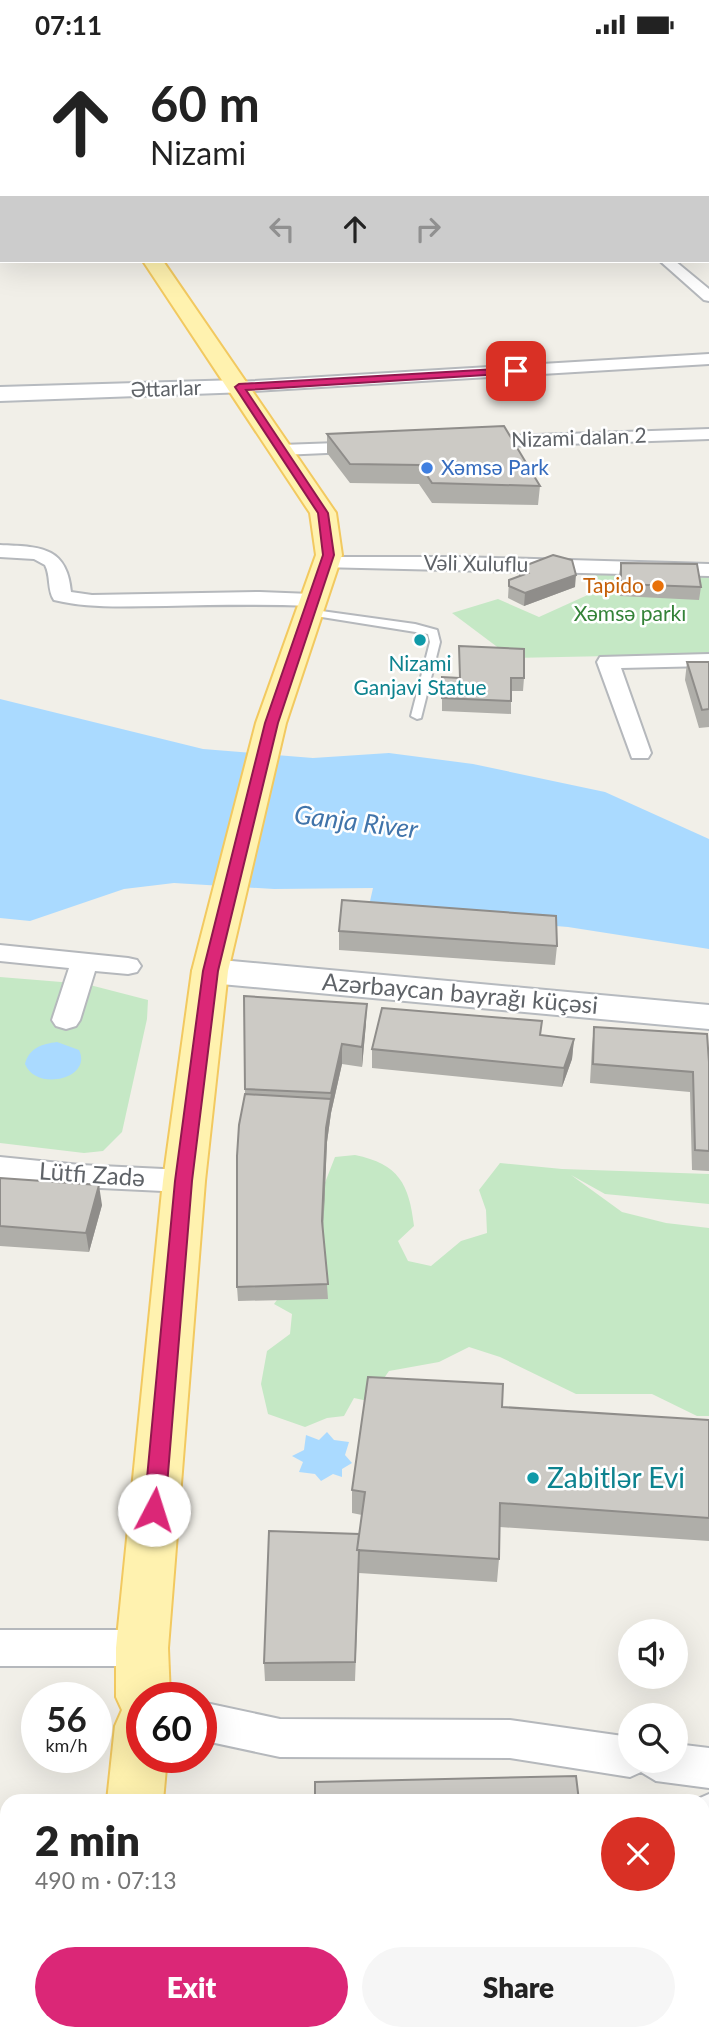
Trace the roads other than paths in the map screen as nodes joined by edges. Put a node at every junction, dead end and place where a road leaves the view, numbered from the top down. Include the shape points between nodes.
1 (154, 263) edge
2 (669, 263) edge
3 (709, 296) edge
4 (709, 359) edge
5 (239, 387) junction
6 (0, 394) edge
7 (709, 434) edge
8 (454, 443) edge
9 (388, 446) edge
10 (282, 450) junction
11 (0, 551) edge
12 (326, 563) junction
13 (709, 570) edge
14 (309, 606) junction
15 (709, 660) edge
16 (417, 716) dead end
17 (640, 753) dead end
18 (0, 953) edge
19 (84, 962) junction
20 (128, 966) dead end
21 (210, 971) junction
22 (709, 1017) edge
23 (66, 1020) dead end
24 (0, 1168) edge
25 (184, 1181) junction
26 (0, 1648) edge
27 (142, 1648) junction
28 (143, 1682) edge
29 (217, 1724) edge
30 (618, 1755) edge
31 (688, 1765) edge
32 (709, 1768) edge
33 (138, 1773) edge
34 (136, 1794) edge

1 - 5 main road
2 - 3 street
4 - 5 street, Əttarlar
5 - 6 street, Əttarlar
5 - 10 main road
7 - 8 street, Nizami dalan 2
9 - 10 street
10 - 12 main road via 323,513
11 - 14 street via 41,553 51,558 61,576 61,596 92,601 260,599
12 - 13 street, Vəli Xuluflu
12 - 14 main road
14 - 16 lane via 433,632 435,642
14 - 21 main road via 271,723
15 - 17 street via 608,661
18 - 19 street
19 - 20 street
19 - 23 street
21 - 22 street, Azərbaycan bayrağı küçəsi
21 - 25 main road
24 - 25 street, Lütfi Zadə
25 - 27 main road
26 - 27 street
27 - 28 main road
29 - 30 street via 280,1738 510,1739
31 - 32 street
33 - 34 main road

